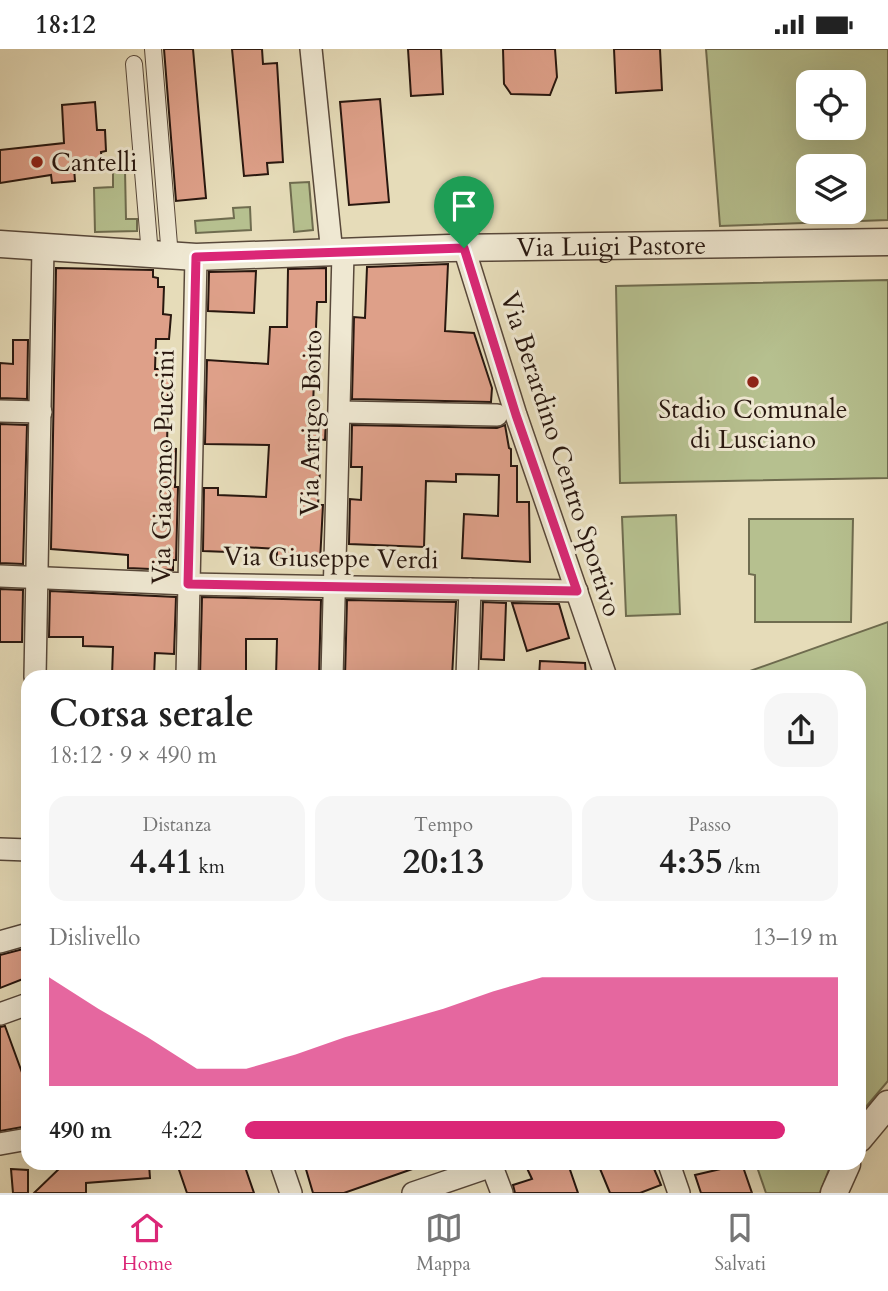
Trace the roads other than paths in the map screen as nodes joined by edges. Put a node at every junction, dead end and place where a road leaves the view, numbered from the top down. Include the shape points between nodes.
1 (153, 49) edge
2 (312, 49) edge
3 (134, 64) dead end
4 (888, 242) edge
5 (0, 244) edge
6 (43, 247) junction
7 (464, 248) junction
8 (337, 253) junction
9 (172, 256) junction
10 (0, 411) edge
11 (41, 412) junction
12 (340, 412) junction
13 (497, 415) dead end
14 (0, 576) edge
15 (38, 578) junction
16 (188, 584) junction
17 (336, 586) junction
18 (470, 589) junction
19 (577, 591) junction
20 (35, 670) edge
21 (187, 670) edge
22 (331, 670) edge
23 (467, 670) edge
24 (604, 670) edge
25 (0, 849) edge
26 (21, 850) edge
27 (21, 936) edge
28 (0, 942) edge
29 (21, 1006) edge
30 (0, 1014) edge
31 (888, 1104) edge
32 (866, 1131) edge
33 (21, 1140) edge
34 (0, 1144) edge
35 (283, 1170) edge
36 (478, 1170) edge
37 (494, 1170) edge
38 (671, 1170) edge
39 (844, 1170) edge
40 (291, 1193) edge
41 (413, 1193) edge
42 (502, 1193) edge
43 (679, 1193) edge
44 (834, 1193) edge

1 - 9 street
2 - 8 street, Via Arrigo Boito
3 - 9 street
4 - 7 street, Via Luigi Pastore
5 - 6 street, Via Luigi Pastore
6 - 9 street, Via Luigi Pastore
6 - 11 street
7 - 8 street, Via Luigi Pastore
7 - 19 street, Via Berardino Centro Sportivo
8 - 9 street, Via Luigi Pastore
8 - 12 street, Via Arrigo Boito
9 - 16 street, Via Giacomo Puccini
10 - 11 street
11 - 15 street
12 - 13 street
12 - 17 street, Via Arrigo Boito
14 - 15 street, Via Giuseppe Verdi
15 - 16 street, Via Giuseppe Verdi
15 - 20 street
16 - 17 street, Via Giuseppe Verdi
16 - 21 street, Via Giacomo Puccini
17 - 18 street, Via Giuseppe Verdi
17 - 22 street, Via Arrigo Boito
18 - 19 street, Via Giuseppe Verdi
18 - 23 street
19 - 24 street, Via Berardino Centro Sportivo
25 - 26 street
27 - 28 street
29 - 30 street
31 - 32 street
33 - 34 street
35 - 40 street
36 - 41 street
37 - 42 street
38 - 43 street
39 - 44 street

